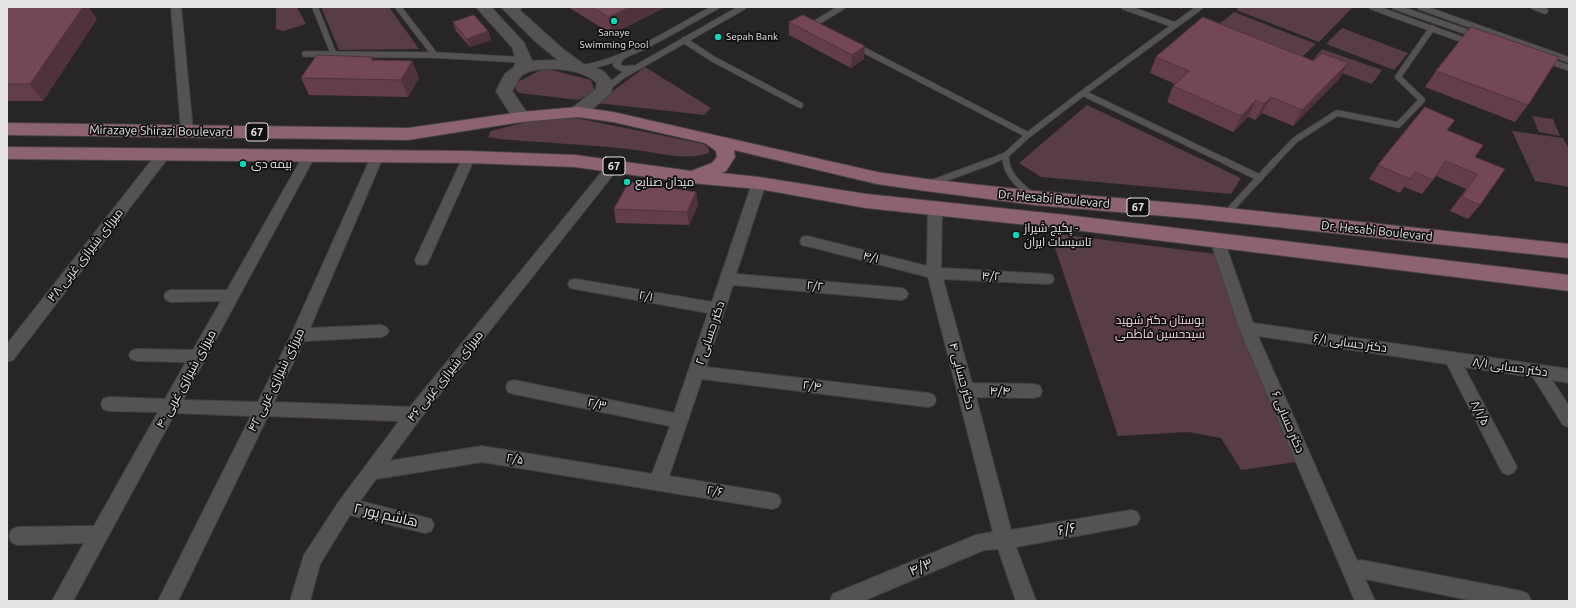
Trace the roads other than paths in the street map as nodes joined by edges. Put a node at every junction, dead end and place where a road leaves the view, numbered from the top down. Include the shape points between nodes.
1 (176, 7) edge
2 (315, 7) edge
3 (398, 7) edge
4 (483, 7) edge
5 (716, 7) edge
6 (743, 7) edge
7 (842, 7) edge
8 (1124, 7) edge
9 (1200, 7) edge
10 (1372, 7) edge
11 (1395, 7) edge
12 (1420, 7) edge
13 (1534, 7) edge
14 (513, 8) edge
15 (1545, 11) dead end
16 (1175, 25) junction
17 (821, 28) edge
18 (1432, 28) junction
19 (661, 36) junction
20 (1481, 37) edge
21 (684, 40) junction
22 (848, 42) edge
23 (676, 44) junction
24 (1477, 45) edge
25 (305, 54) dead end
26 (334, 55) junction
27 (435, 55) junction
28 (624, 56) junction
29 (1543, 59) edge
30 (1569, 60) edge
31 (523, 65) junction
32 (640, 65) junction
33 (581, 68) junction
34 (1569, 68) edge
35 (604, 91) junction
36 (1083, 92) junction
37 (800, 105) dead end
38 (578, 112) junction
39 (514, 118) junction
40 (7, 129) edge
41 (187, 131) junction
42 (1028, 135) junction
43 (711, 139) junction
44 (7, 153) edge
45 (163, 154) junction
46 (1006, 155) junction
47 (309, 156) junction
48 (377, 157) junction
49 (469, 157) junction
50 (791, 157) junction
51 (534, 159) junction
52 (614, 166) junction
53 (691, 177) junction
54 (1260, 178) junction
55 (904, 182) junction
56 (765, 184) junction
57 (926, 185) junction
58 (1035, 198) junction
59 (900, 205) junction
60 (935, 209) junction
61 (1226, 214) junction
62 (1217, 240) junction
63 (807, 241) dead end
64 (1569, 251) edge
65 (422, 260) dead end
66 (934, 273) junction
67 (728, 279) junction
68 (1047, 279) dead end
69 (1569, 283) edge
70 (575, 284) dead end
71 (901, 294) dead end
72 (232, 295) junction
73 (171, 296) dead end
74 (718, 309) junction
75 (1247, 328) junction
76 (382, 331) dead end
77 (299, 335) junction
78 (137, 355) dead end
79 (7, 356) edge
80 (198, 356) junction
81 (1452, 358) junction
82 (1538, 371) junction
83 (697, 372) junction
84 (1569, 376) edge
85 (514, 387) dead end
86 (966, 390) junction
87 (1034, 392) dead end
88 (928, 400) dead end
89 (109, 404) dead end
90 (170, 406) junction
91 (262, 410) junction
92 (414, 414) junction
93 (1569, 420) edge
94 (680, 422) junction
95 (1508, 467) dead end
96 (371, 472) junction
97 (658, 482) junction
98 (772, 501) dead end
99 (346, 506) junction
100 (1130, 518) dead end
101 (425, 524) dead end
102 (99, 534) junction
103 (18, 536) dead end
104 (1004, 540) junction
105 (1361, 569) dead end
106 (62, 601) edge
107 (168, 601) edge
108 (300, 601) edge
109 (840, 601) edge
110 (1026, 601) edge
111 (1366, 601) edge
112 (1522, 601) edge

1 - 41 street
2 - 26 lane
3 - 27 lane
4 - 31 street via 519,46
5 - 19 lane
6 - 21 lane
7 - 17 lane via 814,24
8 - 16 lane
9 - 16 lane
10 - 18 lane
11 - 20 lane
12 - 30 lane
13 - 15 lane
14 - 33 street via 540,38 562,57
16 - 36 lane
18 - 24 lane
18 - 54 lane via 1398,77 1422,100 1398,125 1337,113 1295,140
19 - 23 lane via 673,36 677,40
19 - 28 lane
21 - 23 lane
21 - 37 lane via 713,59
22 - 42 lane
23 - 32 lane
25 - 26 lane
26 - 27 lane
27 - 31 lane
28 - 32 lane via 617,62 619,68 629,69
28 - 33 lane via 596,67
29 - 34 lane
31 - 33 street via 526,68 547,64
31 - 39 street via 512,76 504,91
32 - 35 lane
33 - 35 street via 598,74 606,83
35 - 38 street
36 - 42 lane
36 - 54 lane
38 - 39 main road, 67
38 - 43 main road, 67 via 613,117
39 - 41 main road, Mirazaye Shirazi Boulevard / 67 via 408,134
39 - 51 main road via 488,126 477,138 484,147 496,153
40 - 41 main road, Mirazaye Shirazi Boulevard / 67
42 - 46 lane
43 - 50 main road, Dr. Hesabi Boulevard / 67
43 - 53 main road via 725,149 727,154 724,162 712,171
44 - 45 main road, Mirazaye Shirazi Boulevard / 67
45 - 47 main road, Mirazaye Shirazi Boulevard / 67
45 - 79 street, میرزای شیرازی غربی ۳۸
46 - 57 lane
46 - 58 lane via 1004,163 1007,172
47 - 48 main road, Mirazaye Shirazi Boulevard / 67
47 - 72 street, میرزای شیرازی غربی ۴۰
48 - 49 main road, Mirazaye Shirazi Boulevard / 67
48 - 77 street, میرزای شیرازی غربی ۴۲
49 - 51 main road, 67
49 - 65 street
50 - 55 main road, Dr. Hesabi Boulevard / 67 via 876,178
50 - 56 main road via 769,157 756,165 756,174
51 - 52 main road, 67
52 - 53 main road, 67
52 - 92 street, میرزای شیرازی غربی ۴۶
53 - 56 main road, 67
54 - 61 lane
55 - 57 main road, Dr. Hesabi Boulevard / 67
55 - 59 main road
56 - 59 main road, Dr. Hesabi Boulevard / 67
56 - 67 street, دکتر حسابی ۲
57 - 58 main road, Dr. Hesabi Boulevard / 67
58 - 61 main road, Dr. Hesabi Boulevard / 67
59 - 60 main road, Dr. Hesabi Boulevard / 67
60 - 62 main road, Dr. Hesabi Boulevard / 67
60 - 66 street, دکتر حسابی ۴
61 - 64 main road, Dr. Hesabi Boulevard / 67
62 - 69 main road, Dr. Hesabi Boulevard / 67
62 - 75 street, ۶ دکتر حسابی
63 - 66 street, ۴/۱
66 - 68 street, ۴/۲
66 - 86 street, دکتر حسابی ۴
67 - 71 street, ۲/۲
67 - 74 street, دکتر حسابی ۲
70 - 74 street, ۲/۱
72 - 73 street
72 - 80 street, میرزای شیرازی غربی ۴۰
74 - 83 street, دکتر حسابی ۲
75 - 81 street, ۶/۱ دکتر حسابی
75 - 111 street, ۶ دکتر حسابی
76 - 77 street
77 - 91 street, میرزای شیرازی غربی ۴۲
78 - 80 street
80 - 90 street, میرزای شیرازی غربی ۴۰
81 - 82 street, ۸/۱ دکتر حسابی
81 - 95 street, ۸/۱/۵
82 - 84 street, ۸/۱ دکتر حسابی
82 - 93 street
83 - 88 street, ۲/۴
83 - 94 street, دکتر حسابی ۲
85 - 94 street, ۲/۳
86 - 87 street, ۴/۴
86 - 104 street, دکتر حسابی ۴
89 - 90 street
90 - 91 street
90 - 102 street, میرزای شیرازی غربی ۴۰
91 - 92 street
91 - 107 street, میرزای شیرازی غربی ۴۲
92 - 96 street, میرزای شیرازی غربی ۴۶
94 - 97 street, دکتر حسابی ۲
96 - 97 street, ۲/۵ via 482,454
96 - 99 street, میرزای شیرازی غربی ۴۶
97 - 98 street, ۲/۶
99 - 101 street, ۲ هاشم پور
99 - 108 street, میرزای شیرازی غربی ۴۶ via 311,561
100 - 104 street, ۶/۶
102 - 103 street
102 - 106 street, میرزای شیرازی غربی ۴۰
104 - 109 street, ۴/۳ via 983,541
104 - 110 street, دکتر حسابی ۴
105 - 112 street

